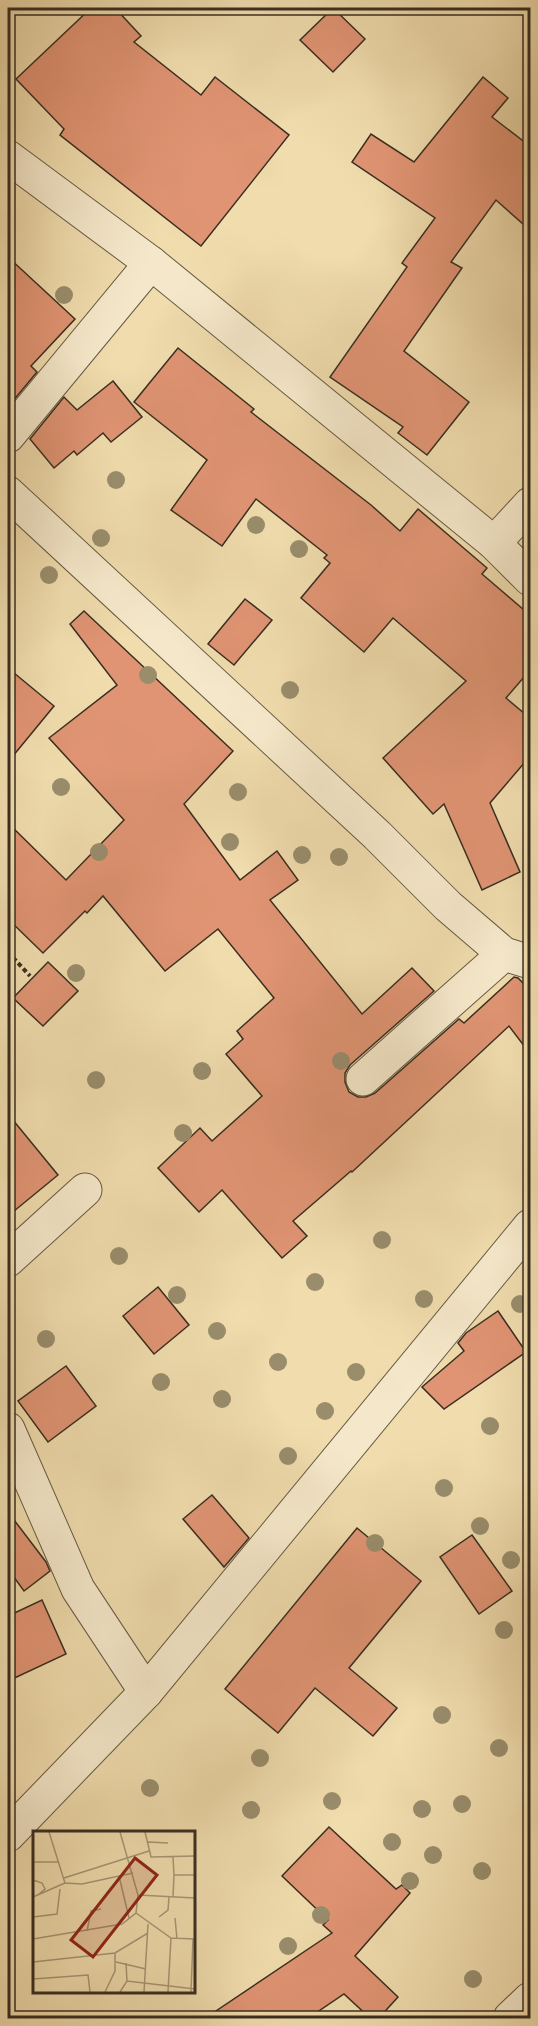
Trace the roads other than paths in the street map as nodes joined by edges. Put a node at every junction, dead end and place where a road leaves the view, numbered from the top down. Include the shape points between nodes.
1 (8, 157) edge
2 (151, 263) junction
3 (8, 436) edge
4 (8, 493) edge
5 (531, 504) edge
6 (494, 543) junction
7 (531, 579) edge
8 (517, 958) edge
9 (363, 1080) dead end
10 (85, 1190) dead end
11 (531, 1227) edge
12 (8, 1260) edge
13 (8, 1429) edge
14 (146, 1692) junction
15 (8, 1835) edge
16 (531, 1999) edge
17 (510, 2019) edge

1 - 2 street
2 - 3 street
2 - 6 street
4 - 8 street via 377,835 448,906
5 - 6 street
6 - 7 street
8 - 9 street
10 - 12 street
11 - 14 street
13 - 14 street via 78,1589
14 - 15 street
16 - 17 street

